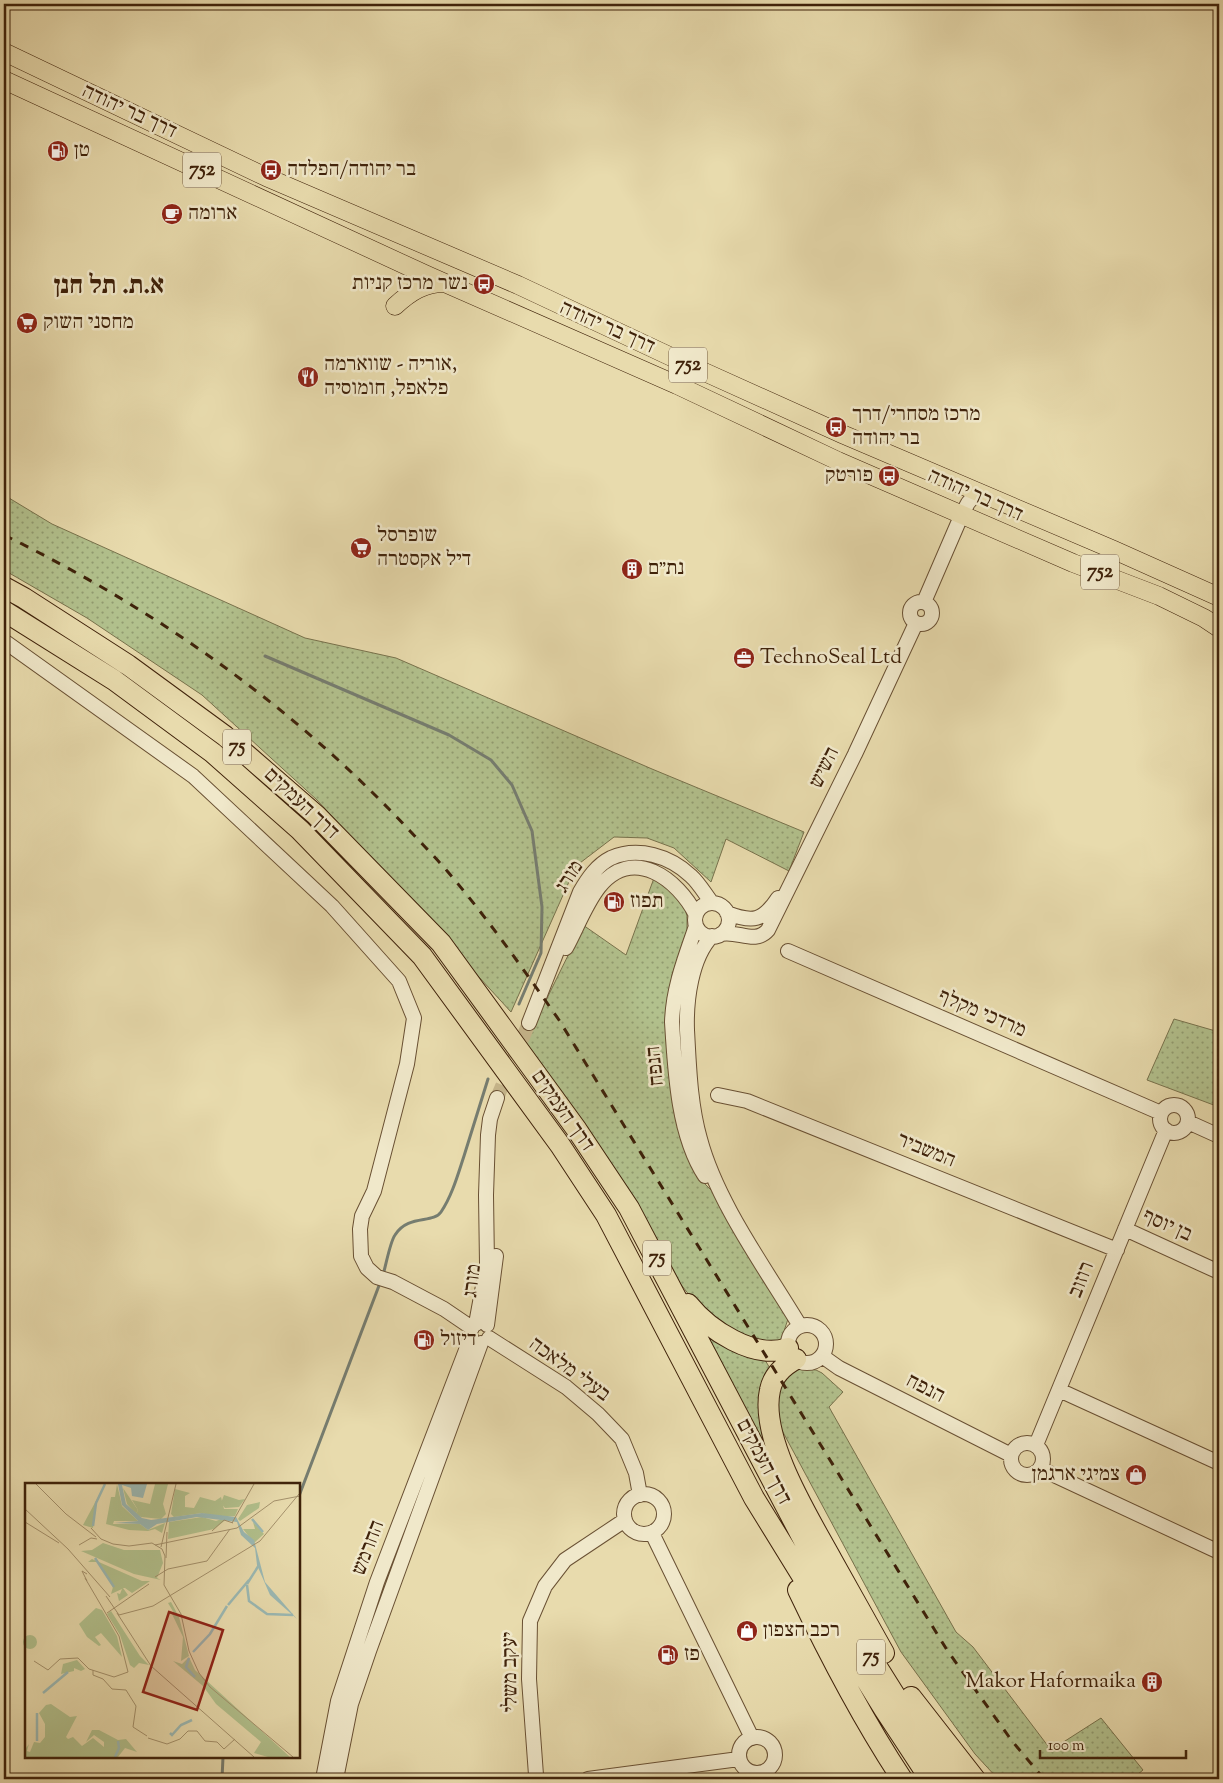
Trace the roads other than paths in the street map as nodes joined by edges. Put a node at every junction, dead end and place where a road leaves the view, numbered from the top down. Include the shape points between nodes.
1 (4, 52) edge
2 (4, 80) edge
3 (449, 284) junction
4 (396, 306) dead end
5 (978, 491) junction
6 (962, 514) junction
7 (4, 587) edge
8 (1219, 597) edge
9 (4, 611) edge
10 (1219, 628) edge
11 (4, 641) edge
12 (799, 865) junction
13 (712, 903) junction
14 (727, 913) junction
15 (696, 920) junction
16 (716, 935) junction
17 (788, 951) dead end
18 (547, 978) junction
19 (529, 1023) tunnel mouth
20 (718, 1095) dead end
21 (497, 1098) tunnel mouth
22 (1161, 1113) junction
23 (1188, 1122) junction
24 (1166, 1130) junction
25 (1219, 1136) edge
26 (722, 1196) junction
27 (1125, 1229) junction
28 (1117, 1250) junction
29 (658, 1262) junction
30 (1219, 1272) edge
31 (800, 1326) junction
32 (479, 1333) junction
33 (792, 1354) junction
34 (822, 1356) junction
35 (1059, 1390) junction
36 (1036, 1445) junction
37 (1011, 1455) junction
38 (1219, 1463) edge
39 (1041, 1469) junction
40 (640, 1494) junction
41 (754, 1498) junction
42 (625, 1520) junction
43 (652, 1533) junction
44 (1219, 1552) edge
45 (834, 1598) junction
46 (887, 1659) junction
47 (752, 1738) junction
48 (740, 1759) junction
49 (771, 1774) edge
50 (537, 1778) edge
51 (323, 1779) edge
52 (336, 1779) edge
53 (588, 1779) edge
54 (902, 1779) edge
55 (930, 1779) edge
56 (951, 1779) edge
57 (975, 1779) edge

1 - 5 main road, דרך בר יהודה / 752 via 266,177 467,263 826,427
2 - 3 main road, דרך בר יהודה / 752
3 - 4 main road via 419,288
3 - 6 main road, דרך בר יהודה / 752
5 - 6 street
5 - 8 main road, דרך בר יהודה / 752
6 - 10 main road, דרך בר יהודה / 752 via 1159,596
6 - 12 street, השיש via 924,602 914,603 910,608 911,618 916,623
7 - 29 highway, דרך העמקים / 75 via 128,666 225,736 316,815 441,943 577,1130 629,1208
9 - 41 highway, דרך העמקים / 75 via 114,680 213,753 300,830 422,956 560,1145 606,1215
11 - 32 street, בעלי מלאכה via 193,776 332,906 399,981 414,1018 407,1064 374,1191 362,1216 361,1256 366,1268 377,1277 444,1309
12 - 14 street via 771,908 759,917 744,919
12 - 16 street, השיש via 763,935 755,938 731,932
13 - 14 street
13 - 15 street via 702,906
13 - 18 street, מורג via 682,868 658,856 641,852 611,858 595,870 580,892
14 - 16 street via 728,925
15 - 16 street via 702,934
15 - 18 street, מורג via 684,895 663,876 640,867 619,872 594,894
15 - 26 street, הנפח via 674,994 673,1040 688,1140 702,1172
16 - 26 street, הנפח via 700,953 687,1001 687,1032 694,1118
17 - 22 street, מרדכי מקלף
18 - 19 street, מורג
20 - 28 street, המשביר via 747,1101
21 - 32 street, מורג via 490,1119 487,1264
22 - 23 street via 1167,1106 1176,1105 1185,1109
22 - 24 street via 1160,1120
23 - 24 street via 1179,1132
23 - 25 street
24 - 27 street, רוזוב
26 - 31 street, הנפח
27 - 28 street, רוזוב
27 - 30 street, בן יוסף
28 - 35 street, רוזוב
29 - 33 highway via 693,1311 726,1338 764,1350
29 - 45 highway, דרך העמקים / 75
31 - 33 street via 792,1332 788,1342
31 - 34 street via 812,1325 823,1332 827,1344
32 - 40 street, בעלי מלאכה via 566,1387 598,1414 622,1440 636,1473
32 - 51 street, החרמש via 377,1582 338,1702
32 - 52 street, החרמש via 351,1704
33 - 34 street via 807,1363
33 - 46 highway via 773,1380 770,1390 768,1402 775,1442 797,1496
34 - 37 street, הנפח
35 - 36 street, רוזוב
35 - 38 street
36 - 37 street via 1021,1444
36 - 39 street via 1044,1458
37 - 39 street via 1014,1469 1022,1475 1033,1475
39 - 44 street
40 - 42 street via 625,1507
40 - 43 street via 653,1496 664,1511 662,1524
41 - 54 highway via 849,1691
41 - 55 highway, דרך העמקים / 75
42 - 43 street via 639,1534
42 - 50 street, יעקב משלי via 565,1560 545,1586 530,1621 529,1679
43 - 47 street
45 - 46 highway
45 - 56 highway, דרך העמקים / 75
46 - 57 highway via 925,1717
47 - 48 street via 740,1748
47 - 49 street via 764,1739 772,1747
48 - 49 street via 751,1772
48 - 53 street

